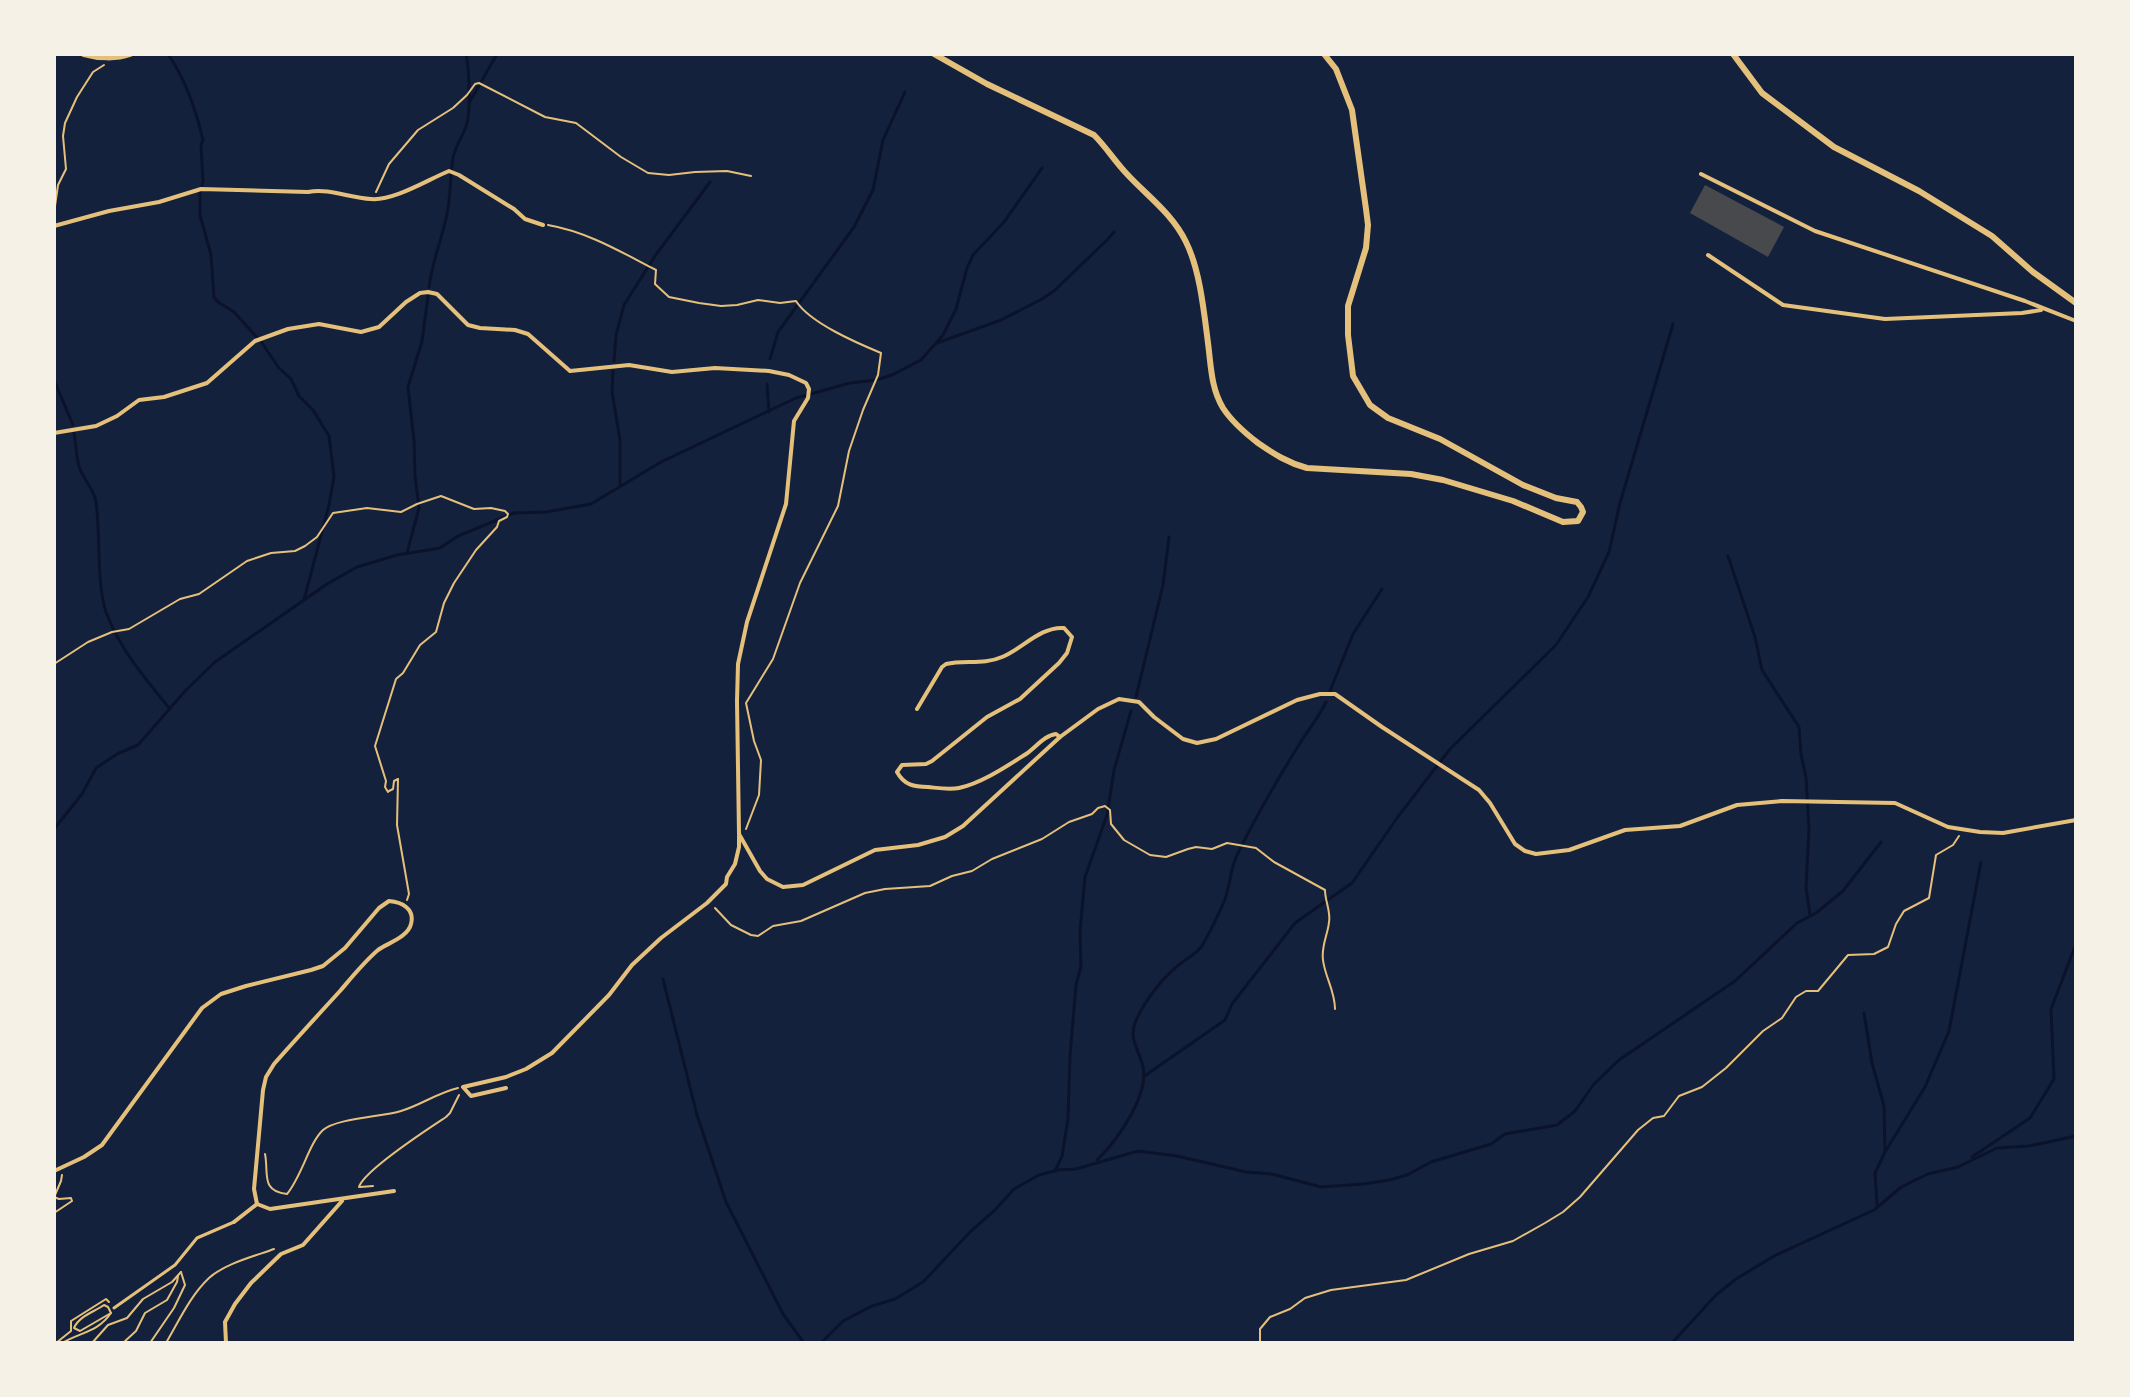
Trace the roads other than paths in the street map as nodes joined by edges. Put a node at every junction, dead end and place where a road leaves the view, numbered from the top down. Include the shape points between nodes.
1 (84, 54) edge
2 (130, 54) edge
3 (934, 54) edge
4 (1324, 54) edge
5 (1733, 54) edge
6 (104, 56) edge
7 (1701, 174) dead end
8 (543, 225) road end
9 (54, 226) edge
10 (1708, 255) dead end
11 (2076, 303) edge
12 (2044, 309) junction
13 (2076, 321) edge
14 (54, 433) edge
15 (917, 709) dead end
16 (1060, 737) junction
17 (2076, 820) edge
18 (739, 834) junction
19 (506, 1088) dead end
20 (54, 1171) edge
21 (394, 1191) dead end
22 (344, 1199) junction
23 (257, 1204) junction
24 (234, 1222) joint
25 (112, 1311) road end
26 (226, 1343) edge

1 - 6 main road
2 - 6 main road
3 - 4 main road via 1094,135 1168,214 1196,271 1213,386 1232,420 1275,455 1307,468 1443,480 1563,522 1578,521 1583,512 1577,502 1523,485 1440,439 1388,418 1360,390 1350,359 1348,306 1368,225 1352,110 1336,69
5 - 11 main road via 1762,93 1834,147 1992,236
7 - 12 street via 1815,231
8 - 9 street via 449,171 389,198 319,190 201,189
10 - 12 street via 1783,305 1885,319
12 - 13 street
14 - 18 street via 96,426 139,400 207,383 255,341 288,329 319,324 361,332 379,327 406,302 428,292 437,294 468,325 528,334 570,371 629,365 672,372 715,368 769,371 806,383 808,398 794,421 786,504 738,664
15 - 16 street via 946,664 997,660 1048,630 1064,628 1072,637 1067,653 1020,699 987,717 939,758 902,765 897,772 908,785 959,788 1026,754 1051,734
16 - 17 street via 1119,699 1139,702 1183,739 1197,743 1297,700 1331,693 1479,790 1515,844 1541,855 1625,830 1680,826 1737,805 1782,801 1895,803 1948,827 2003,833
16 - 18 street via 945,837 875,850 803,885 783,887 767,879
18 - 19 street via 726,884 632,965 552,1053 506,1077 463,1087 471,1096
20 - 23 street via 102,1145 202,1008 221,994 323,966 384,903 404,905 411,917 406,932 378,950 266,1077 257,1146
21 - 22 street
22 - 23 street via 270,1209
22 - 26 street via 303,1245 281,1254 251,1283 225,1322
23 - 24 street
24 - 25 street via 197,1238 175,1265

